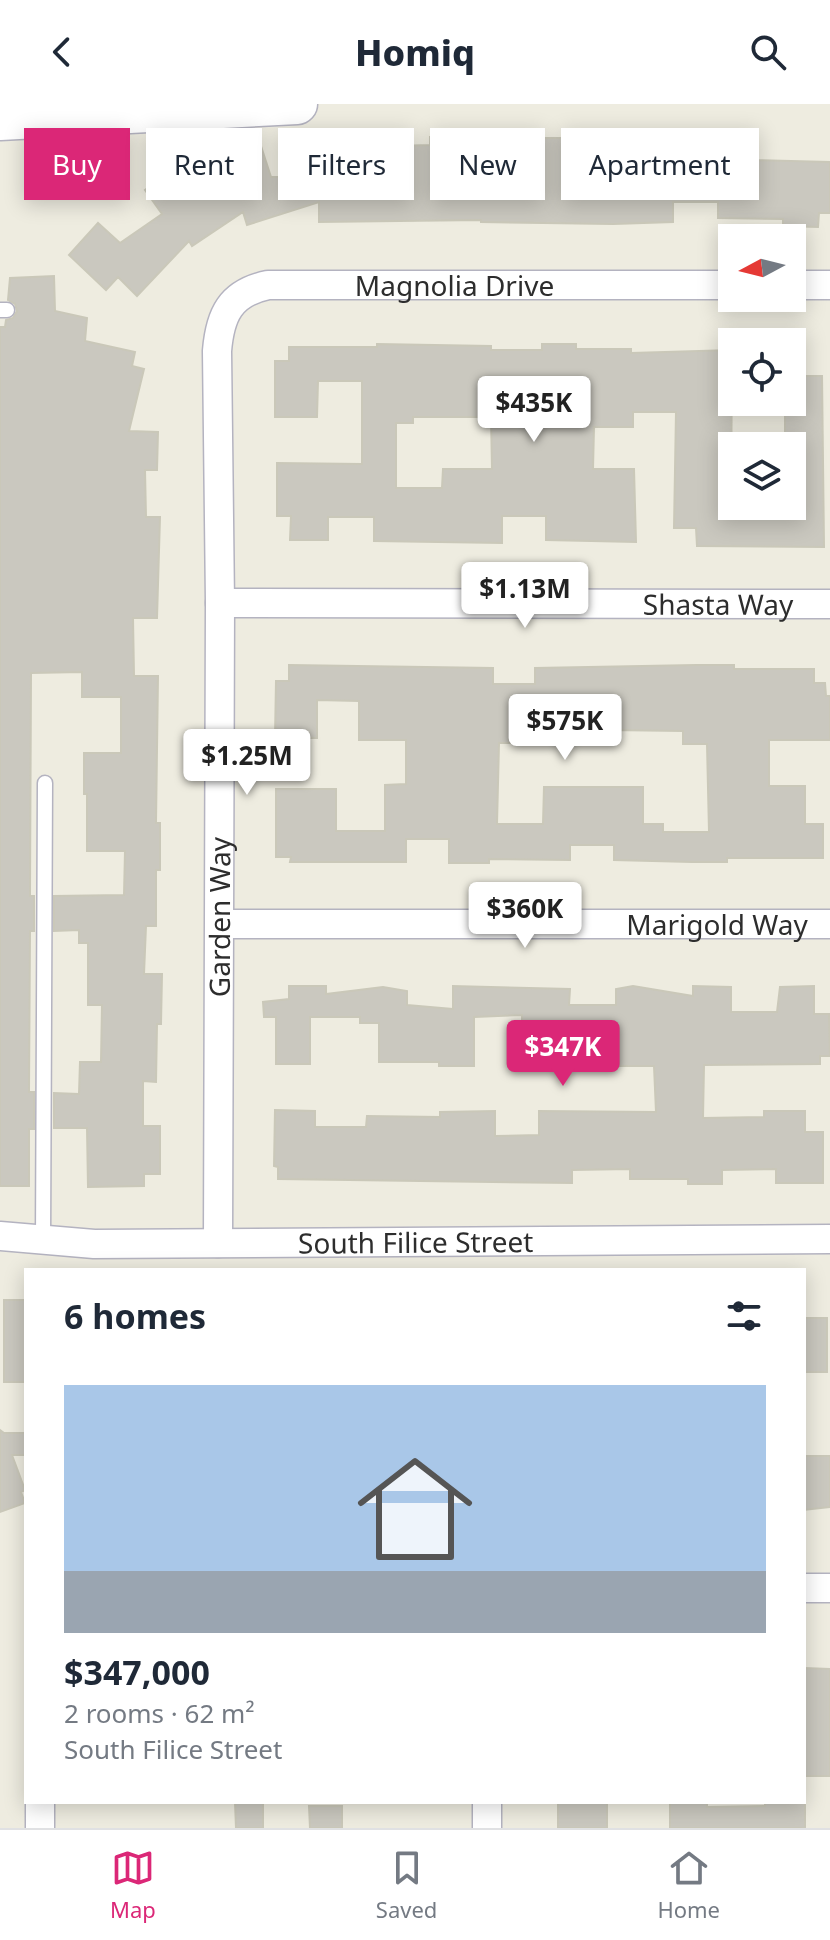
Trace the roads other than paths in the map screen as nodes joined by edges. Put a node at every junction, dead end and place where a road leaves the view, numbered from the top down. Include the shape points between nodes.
1 (297, 104) edge
2 (0, 120) edge
3 (718, 285) edge
4 (806, 285) edge
5 (830, 285) edge
6 (217, 351) joint
7 (220, 603) junction
8 (830, 604) edge
9 (45, 783) dead end
10 (221, 924) junction
11 (830, 924) edge
12 (0, 1236) edge
13 (830, 1239) edge
14 (43, 1241) junction
15 (218, 1243) junction
16 (806, 1588) edge
17 (830, 1588) edge
18 (40, 1804) edge
19 (487, 1804) edge
20 (40, 1828) edge
21 (487, 1828) edge

1 - 2 main road
3 - 6 street, Magnolia Drive via 268,285 251,289 229,308
4 - 5 street
6 - 7 street, Garden Way
7 - 8 street, Shasta Way
7 - 10 street, Garden Way
9 - 14 lane
10 - 11 street, Marigold Way
10 - 15 street, Garden Way
12 - 14 street, South Filice Street
13 - 15 street, South Filice Street
14 - 15 street, South Filice Street
16 - 17 street
18 - 20 street
19 - 21 street

